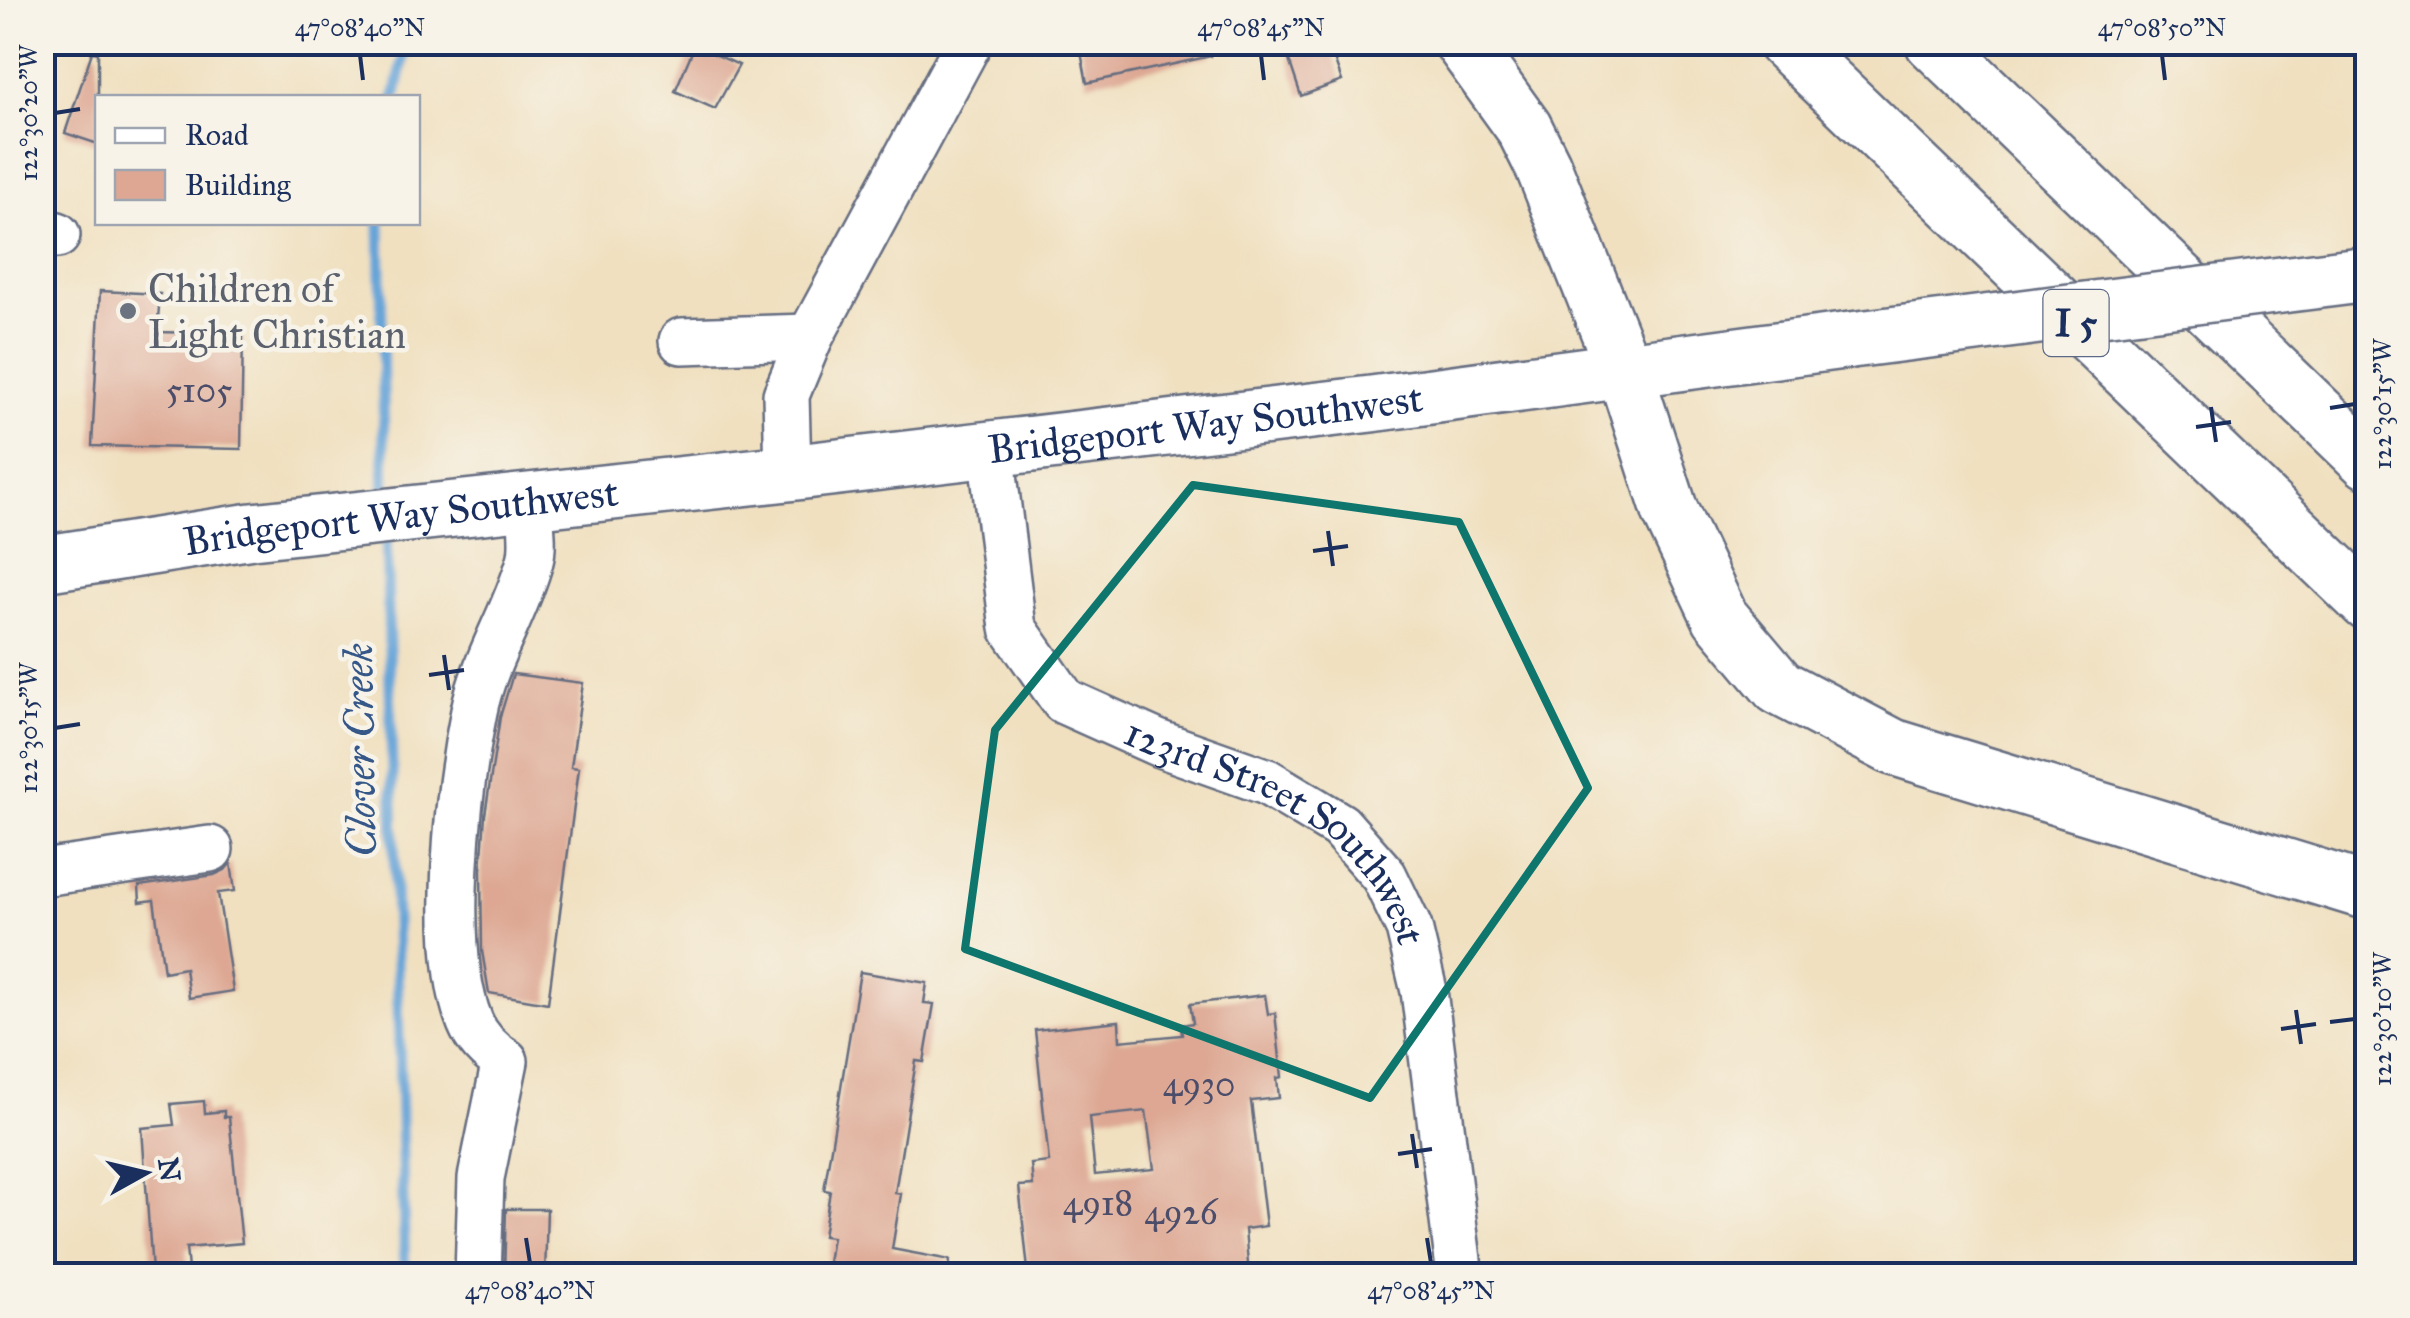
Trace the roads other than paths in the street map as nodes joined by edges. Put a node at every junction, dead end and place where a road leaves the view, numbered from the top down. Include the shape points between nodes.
1 (969, 42) edge
2 (1462, 42) edge
3 (1786, 42) edge
4 (1932, 42) edge
5 (2368, 274) edge
6 (810, 337) junction
7 (682, 340) dead end
8 (1625, 372) junction
9 (990, 450) junction
10 (2368, 461) edge
11 (788, 473) junction
12 (529, 500) junction
13 (42, 564) edge
14 (2368, 602) edge
15 (210, 848) dead end
16 (42, 873) edge
17 (2368, 892) edge
18 (478, 1276) edge
19 (1460, 1276) edge

1 - 6 street
2 - 8 main road via 1544,166
3 - 14 main road, I 5
4 - 10 main road, I 5
5 - 8 main road, Bridgeport Way Southwest, bridge
6 - 7 street
6 - 11 street via 786,394
8 - 9 main road, Bridgeport Way Southwest
8 - 17 main road via 1670,511 1720,617 1779,688 1893,748
9 - 11 main road, Bridgeport Way Southwest
9 - 19 street, 123rd Street Southwest via 1013,628 1064,701 1268,782 1340,826 1384,876 1409,928 1424,991
11 - 12 main road, Bridgeport Way Southwest
12 - 13 main road, Bridgeport Way Southwest via 252,531
12 - 18 street via 532,557 474,708 459,808 454,948 461,995 472,1026 505,1061 481,1178
15 - 16 street

